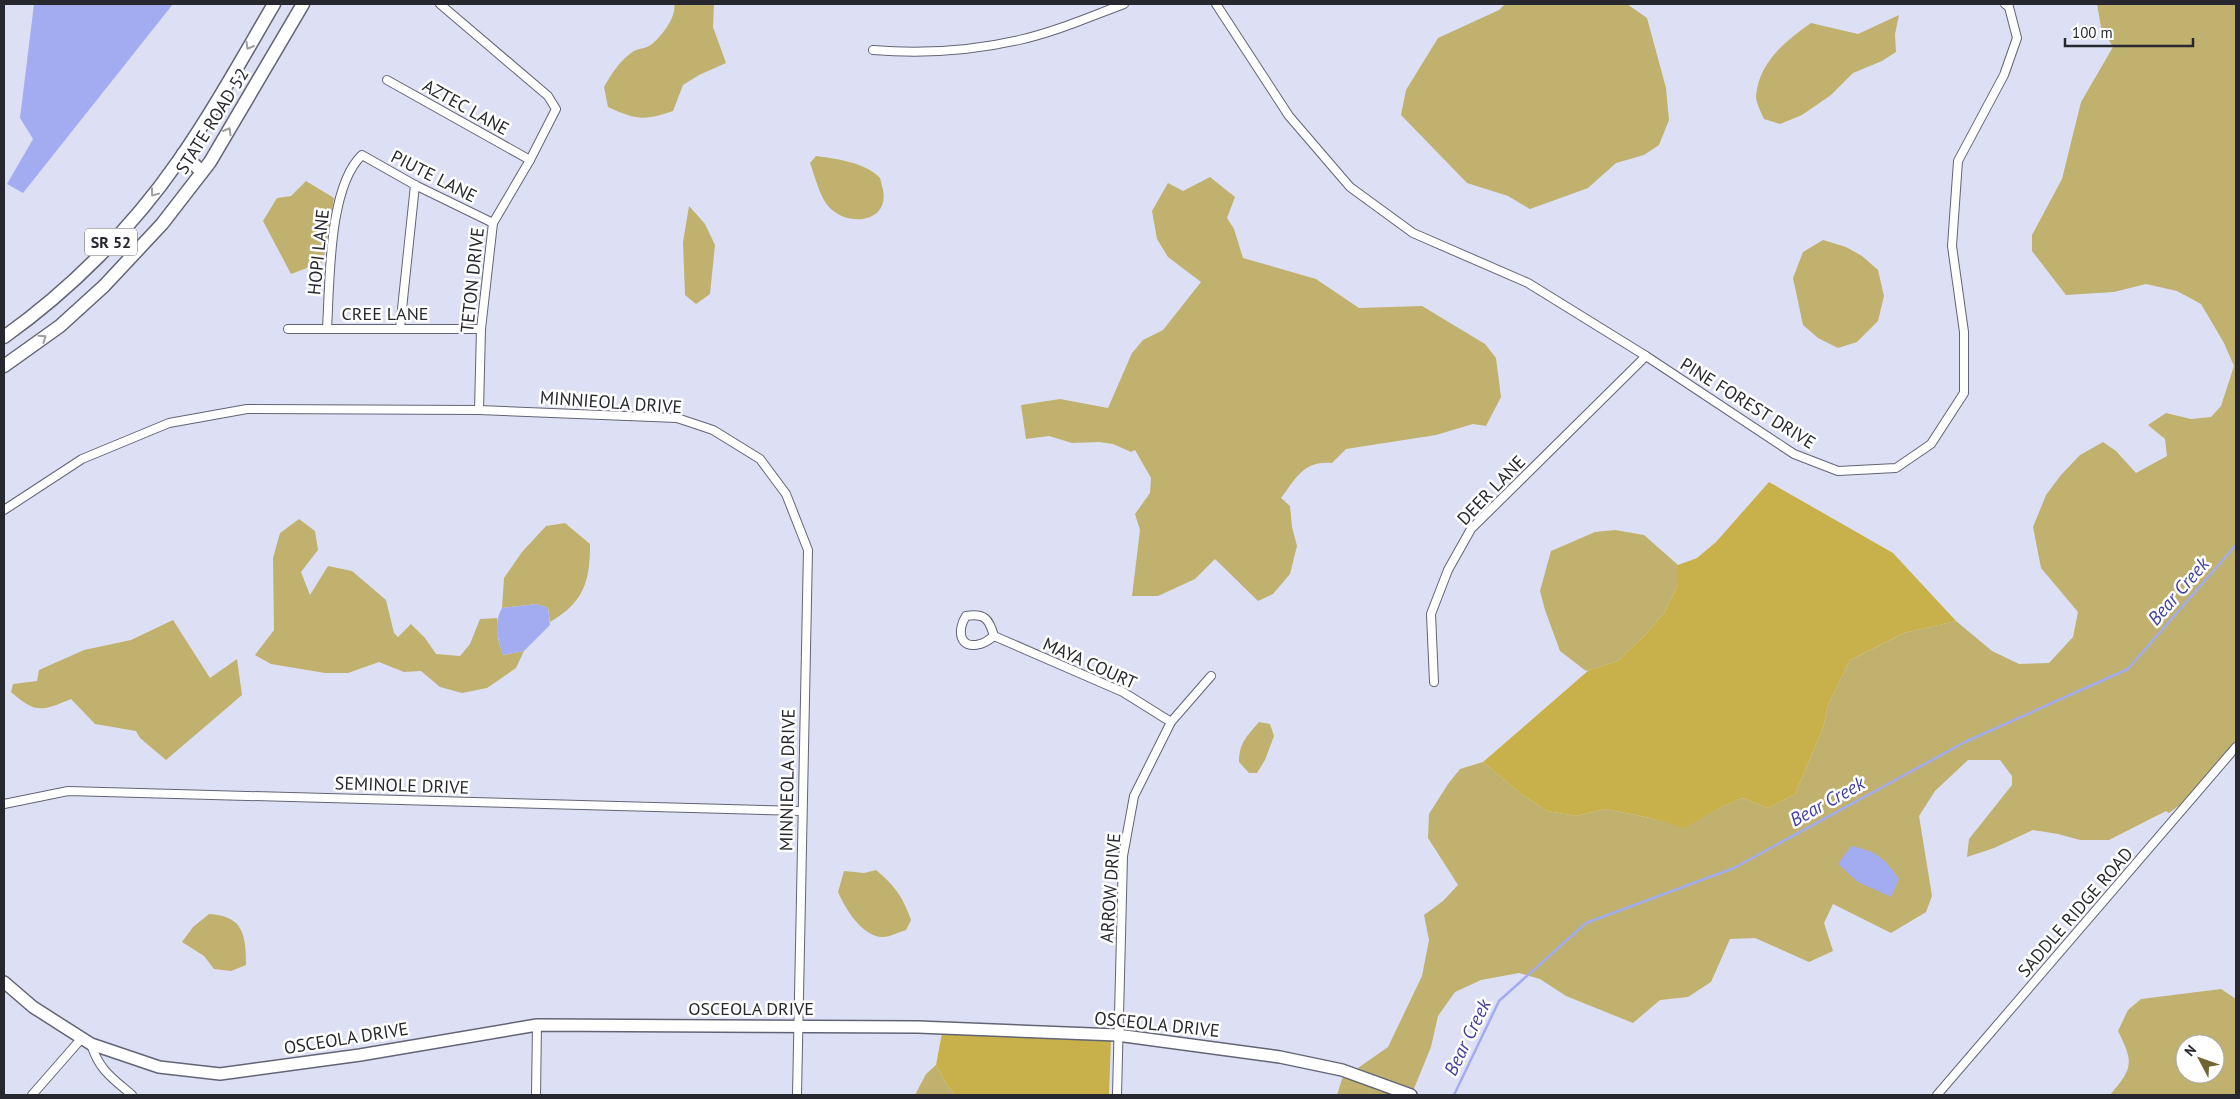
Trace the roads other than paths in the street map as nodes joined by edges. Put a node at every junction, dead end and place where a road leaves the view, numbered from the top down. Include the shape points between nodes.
1 (274, 4) edge
2 (303, 4) edge
3 (440, 4) edge
4 (1124, 4) edge
5 (1216, 4) edge
6 (2005, 4) edge
7 (873, 50) dead end
8 (387, 80) dead end
9 (182, 154) junction
10 (362, 155) joint
11 (530, 160) junction
12 (202, 172) junction
13 (415, 185) junction
14 (493, 223) junction
15 (327, 328) junction
16 (400, 328) junction
17 (288, 329) dead end
18 (481, 329) junction
19 (4, 337) edge
20 (1646, 356) junction
21 (4, 366) edge
22 (479, 410) junction
23 (4, 510) edge
24 (994, 636) junction
25 (1210, 676) dead end
26 (1434, 682) dead end
27 (1171, 722) junction
28 (2236, 747) edge
29 (4, 804) edge
30 (801, 811) junction
31 (4, 982) edge
32 (537, 1025) junction
33 (799, 1026) junction
34 (1117, 1035) junction
35 (86, 1041) junction
36 (32, 1095) edge
37 (132, 1095) edge
38 (536, 1095) edge
39 (797, 1095) edge
40 (1117, 1095) edge
41 (1411, 1095) edge
42 (1937, 1095) edge

1 -> 9 main road, STATE ROAD 52 / SR 52
12 -> 2 main road, STATE ROAD 52 / SR 52
3 - 11 street, TETON DRIVE via 548,96 556,109
4 - 7 street via 1058,29 978,48 924,52
5 - 20 street, PINE FOREST DRIVE via 1289,116 1350,187 1413,232 1528,283
6 - 20 street, PINE FOREST DRIVE via 2009,7 2017,38 2004,75 1958,161 1952,246 1964,332 1964,393 1931,444 1896,468 1838,471 1794,454
8 - 11 street, AZTEC LANE
9 - 12 main road
9 -> 19 main road, STATE ROAD 52 / SR 52 via 145,205 86,269
10 - 13 street, PIUTE LANE
10 - 15 street, HOPI LANE via 353,163 337,204
11 - 14 street, TETON DRIVE
21 -> 12 main road, STATE ROAD 52 / SR 52 via 60,326 104,286 162,224
13 - 14 street, PIUTE LANE
13 - 16 street
14 - 18 street, TETON DRIVE
15 - 16 street, CREE LANE
15 - 17 street, CREE LANE
16 - 18 street, CREE LANE
18 - 22 street, TETON DRIVE
20 - 26 street, DEER LANE via 1471,529 1448,570 1431,614
22 - 23 street, MINNIEOLA DRIVE via 248,409 169,423 82,459
22 - 30 street, MINNIEOLA DRIVE via 677,418 713,430 760,459 786,494 808,550
24 - 24 street via 972,645 959,633 960,625 966,616 978,614 991,625
24 - 27 street, MAYA COURT via 1123,692
25 - 27 street, ARROW DRIVE
27 - 34 street, ARROW DRIVE via 1134,796 1123,856
28 - 42 street, SADDLE RIDGE ROAD
29 - 30 street, SEMINOLE DRIVE via 68,791
30 - 33 street, MINNIEOLA DRIVE
31 - 35 street, OSCEOLA DRIVE via 34,1008
32 - 33 street, OSCEOLA DRIVE
32 - 35 street, OSCEOLA DRIVE via 360,1055 220,1074 159,1066
32 - 38 street
33 - 34 street, OSCEOLA DRIVE
33 - 39 street, MINNIEOLA DRIVE
34 - 40 street, ARROW DRIVE
34 - 41 street, OSCEOLA DRIVE via 1286,1058 1342,1070
35 - 36 street
35 - 37 street via 104,1071

